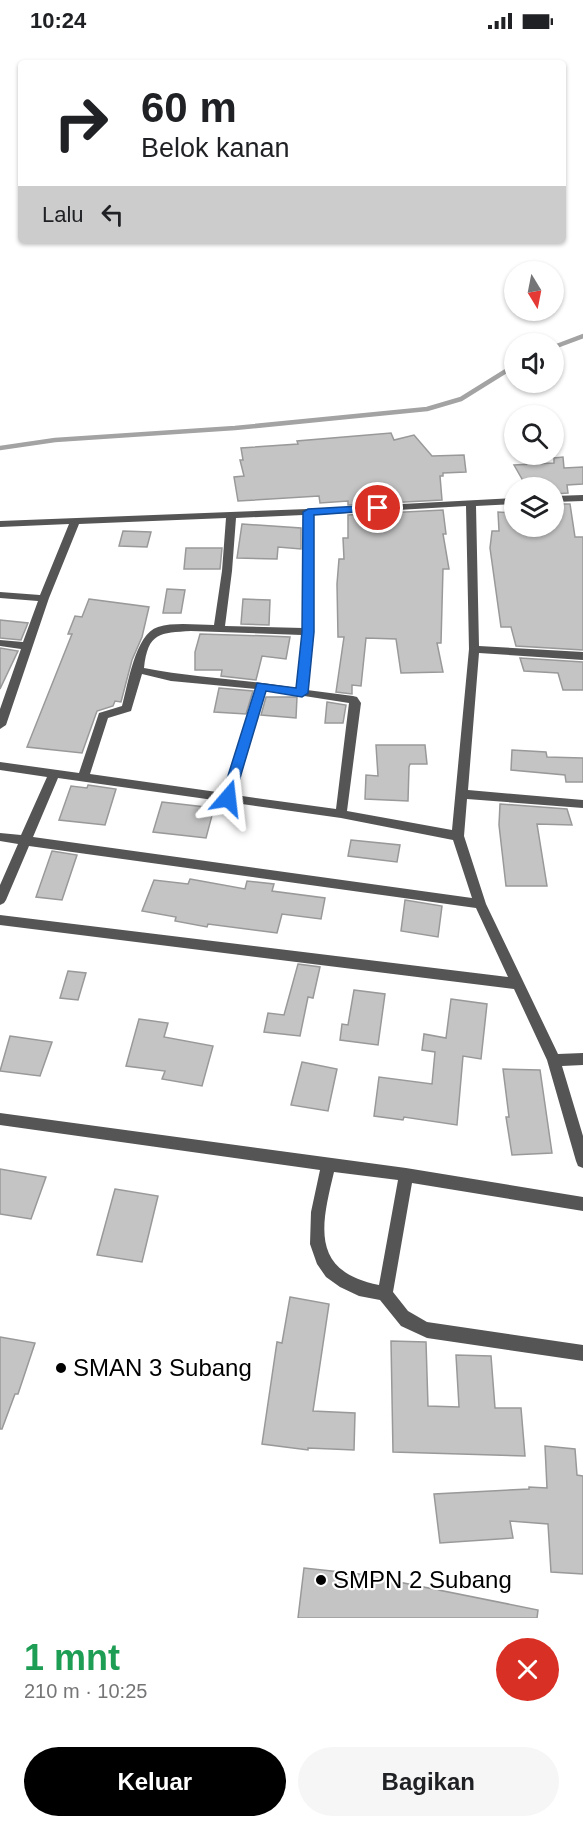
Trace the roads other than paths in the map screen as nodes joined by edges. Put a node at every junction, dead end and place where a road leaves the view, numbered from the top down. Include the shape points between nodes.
1 (583, 498) edge
2 (564, 499) edge
3 (504, 501) edge
4 (471, 503) junction
5 (308, 512) junction
6 (231, 515) junction
7 (76, 520) junction
8 (0, 524) edge
9 (0, 595) edge
10 (44, 598) junction
11 (219, 628) junction
12 (308, 632) junction
13 (0, 643) edge
14 (28, 646) junction
15 (474, 649) junction
16 (583, 656) edge
17 (138, 670) junction
18 (262, 686) junction
19 (302, 693) junction
20 (4, 702) edge
21 (0, 725) edge
22 (0, 766) edge
23 (54, 773) junction
24 (83, 777) junction
25 (461, 794) junction
26 (228, 798) junction
27 (583, 804) edge
28 (341, 814) junction
29 (458, 836) junction
30 (0, 837) edge
31 (25, 841) junction
32 (0, 900) edge
33 (480, 904) junction
34 (0, 920) edge
35 (518, 984) junction
36 (583, 1059) edge
37 (554, 1060) junction
38 (0, 1119) edge
39 (583, 1161) edge
40 (329, 1164) junction
41 (406, 1175) junction
42 (583, 1204) edge
43 (385, 1294) junction
44 (583, 1353) edge

1 - 2 street
3 - 4 street
4 - 5 street
4 - 15 street
5 - 6 street
5 - 12 street
6 - 7 street
6 - 11 street
7 - 8 street
7 - 10 street
9 - 10 street
10 - 14 street
11 - 12 street
11 - 17 street via 159,630 140,653
12 - 19 street
13 - 14 street
14 - 20 street
15 - 16 street
15 - 25 street
17 - 18 street
17 - 24 street via 128,708 103,716
18 - 19 street
18 - 26 street
19 - 28 street via 353,699 355,704
20 - 21 street
22 - 23 street
23 - 24 street
23 - 31 street
24 - 26 street
25 - 27 street
25 - 29 street
26 - 28 street
28 - 29 street
29 - 33 street
30 - 31 street
31 - 32 street
31 - 33 street
33 - 35 street
34 - 35 street
35 - 37 street
36 - 37 street
37 - 39 street
38 - 40 street
40 - 41 street
40 - 43 street via 315,1230 320,1253 333,1275 344,1282
41 - 42 street
41 - 43 street
43 - 44 street via 400,1316 427,1330

